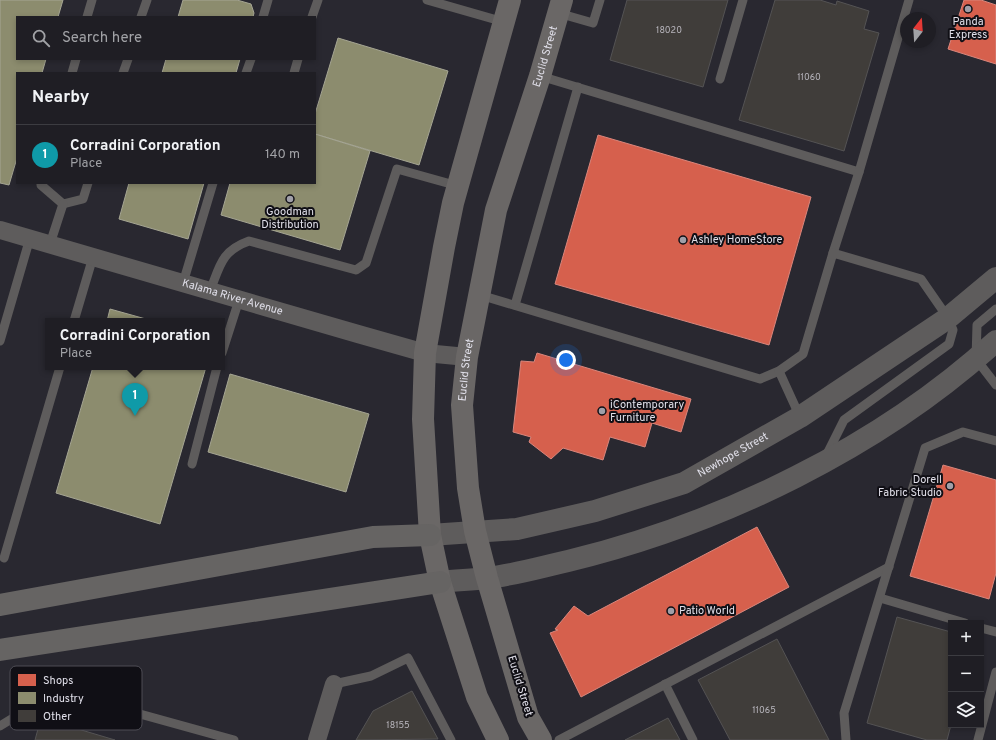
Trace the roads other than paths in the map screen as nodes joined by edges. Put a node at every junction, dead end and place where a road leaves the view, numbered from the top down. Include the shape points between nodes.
1 (92, 0) edge
2 (147, 0) edge
3 (268, 0) edge
4 (318, 0) edge
5 (427, 0) edge
6 (510, 0) edge
7 (600, 0) edge
8 (743, 0) edge
9 (909, 0) edge
10 (560, 7) edge
11 (87, 16) edge
12 (141, 16) edge
13 (263, 16) edge
14 (312, 16) edge
15 (504, 22) junction
16 (76, 60) edge
17 (128, 60) edge
18 (251, 60) edge
19 (298, 60) edge
20 (72, 72) edge
21 (123, 72) edge
22 (246, 72) edge
23 (294, 72) edge
24 (540, 76) junction
25 (720, 79) dead end
26 (578, 87) junction
27 (859, 172) junction
28 (41, 184) edge
29 (88, 184) edge
30 (213, 184) edge
31 (458, 186) junction
32 (63, 204) junction
33 (0, 230) edge
34 (30, 238) junction
35 (50, 244) junction
36 (833, 253) junction
37 (93, 257) junction
38 (996, 278) edge
39 (182, 283) junction
40 (210, 291) junction
41 (480, 295) junction
42 (239, 300) junction
43 (515, 305) junction
44 (996, 309) edge
45 (75, 318) edge
46 (948, 318) junction
47 (0, 341) edge
48 (996, 341) edge
49 (225, 344) edge
50 (426, 353) junction
51 (467, 357) junction
52 (976, 359) junction
53 (59, 370) edge
54 (217, 370) edge
55 (779, 371) junction
56 (996, 385) edge
57 (800, 416) junction
58 (996, 441) edge
59 (822, 462) junction
60 (192, 464) dead end
61 (475, 531) junction
62 (430, 535) junction
63 (4, 558) dead end
64 (889, 567) junction
65 (486, 578) junction
66 (440, 582) junction
67 (880, 598) junction
68 (0, 605) edge
69 (955, 620) edge
70 (984, 629) edge
71 (996, 632) edge
72 (0, 650) edge
73 (996, 672) edge
74 (334, 684) joint
75 (665, 684) junction
76 (142, 715) edge
77 (10, 720) edge
78 (0, 726) edge
79 (234, 740) edge
80 (317, 740) edge
81 (451, 740) edge
82 (498, 740) edge
83 (541, 740) edge
84 (559, 740) edge
85 (694, 740) edge
86 (846, 740) edge
87 (978, 740) edge

1 - 11 lane
2 - 12 lane
3 - 13 lane
4 - 14 lane
5 - 15 lane
6 - 15 main road
7 - 10 lane via 593,23
8 - 25 lane
9 - 27 lane
10 - 24 main road, Euclid Street
15 - 31 main road
16 - 20 lane
17 - 21 lane
18 - 22 lane
19 - 23 lane
24 - 26 lane
24 - 41 main road, Euclid Street via 496,210
26 - 27 lane
26 - 43 lane
27 - 36 lane
28 - 32 lane
29 - 32 lane via 83,199
30 - 39 lane
31 - 40 lane via 397,169 366,263 356,270 249,241 235,246 222,259
31 - 50 main road via 436,288
32 - 35 lane
33 - 34 street, Kalama River Avenue
34 - 35 street, Kalama River Avenue
34 - 47 lane
35 - 37 street, Kalama River Avenue
36 - 46 lane via 921,279
36 - 55 lane via 804,354
37 - 39 street, Kalama River Avenue
37 - 45 lane
38 - 46 street, Newhope Street
39 - 40 street, Kalama River Avenue
40 - 42 street, Kalama River Avenue
41 - 43 lane
41 - 51 main road, Euclid Street
42 - 49 lane
42 - 50 street, Kalama River Avenue
43 - 55 lane via 760,379
44 - 52 lane via 977,325
46 - 57 street, Newhope Street
46 - 59 lane via 953,330 949,344 844,420
48 - 52 street
50 - 51 street, Kalama River Avenue
50 - 62 main road via 423,419
51 - 61 main road, Euclid Street via 462,405 468,488
52 - 56 lane
52 - 59 street via 906,413
53 - 63 lane
54 - 60 lane
55 - 57 lane
57 - 61 street, Newhope Street via 684,483 595,510 517,529
58 - 64 lane via 963,432 925,448
59 - 65 street via 790,480 669,532 604,552
61 - 62 street, Newhope Street
61 - 65 main road, Euclid Street
62 - 66 main road
62 - 68 highway via 374,537
64 - 67 lane
64 - 75 lane
65 - 66 street
65 - 83 main road, Euclid Street via 528,717
66 - 72 highway
66 - 82 main road via 477,697
67 - 69 lane
67 - 86 lane via 844,713
70 - 71 lane
73 - 87 lane
74 - 80 street
74 - 81 lane via 371,676 408,658
75 - 84 lane
75 - 85 lane
76 - 79 lane
77 - 78 lane

